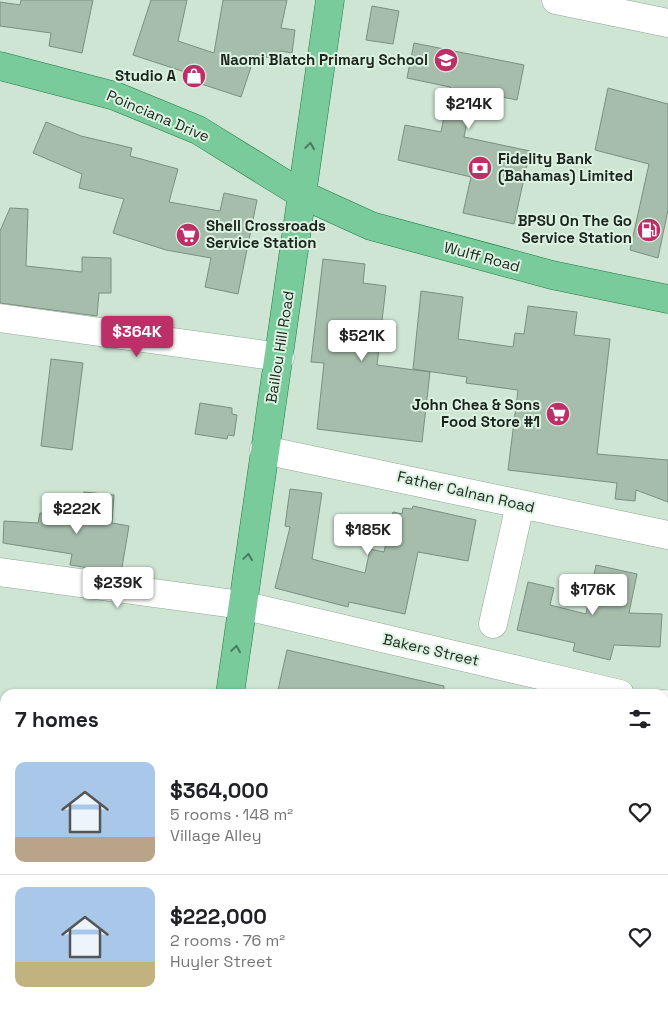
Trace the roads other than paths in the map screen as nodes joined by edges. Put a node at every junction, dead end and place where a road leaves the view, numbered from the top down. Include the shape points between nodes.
1 (330, 0) edge
2 (556, 0) edge
3 (668, 23) edge
4 (0, 66) edge
5 (303, 194) junction
6 (668, 299) edge
7 (0, 318) edge
8 (280, 357) junction
9 (264, 450) junction
10 (520, 505) junction
11 (668, 534) edge
12 (0, 572) edge
13 (242, 605) junction
14 (493, 624) dead end
15 (231, 689) edge
16 (599, 689) edge

5 -> 1 main road, Baillou Hill Road
2 - 3 street
4 - 5 main road, Poinciana Drive via 115,96 198,130
5 - 6 main road, Wulff Road via 371,226 415,240 552,275
5 - 8 main road, Baillou Hill Road
7 - 8 street
8 - 9 main road, Baillou Hill Road
9 - 10 street, Father Calnan Road via 453,488
13 -> 9 main road, Baillou Hill Road
10 - 11 street, Father Calnan Road
10 - 14 street
12 - 13 street, Bakers Street
15 -> 13 main road, Baillou Hill Road
13 - 16 street, Bakers Street

